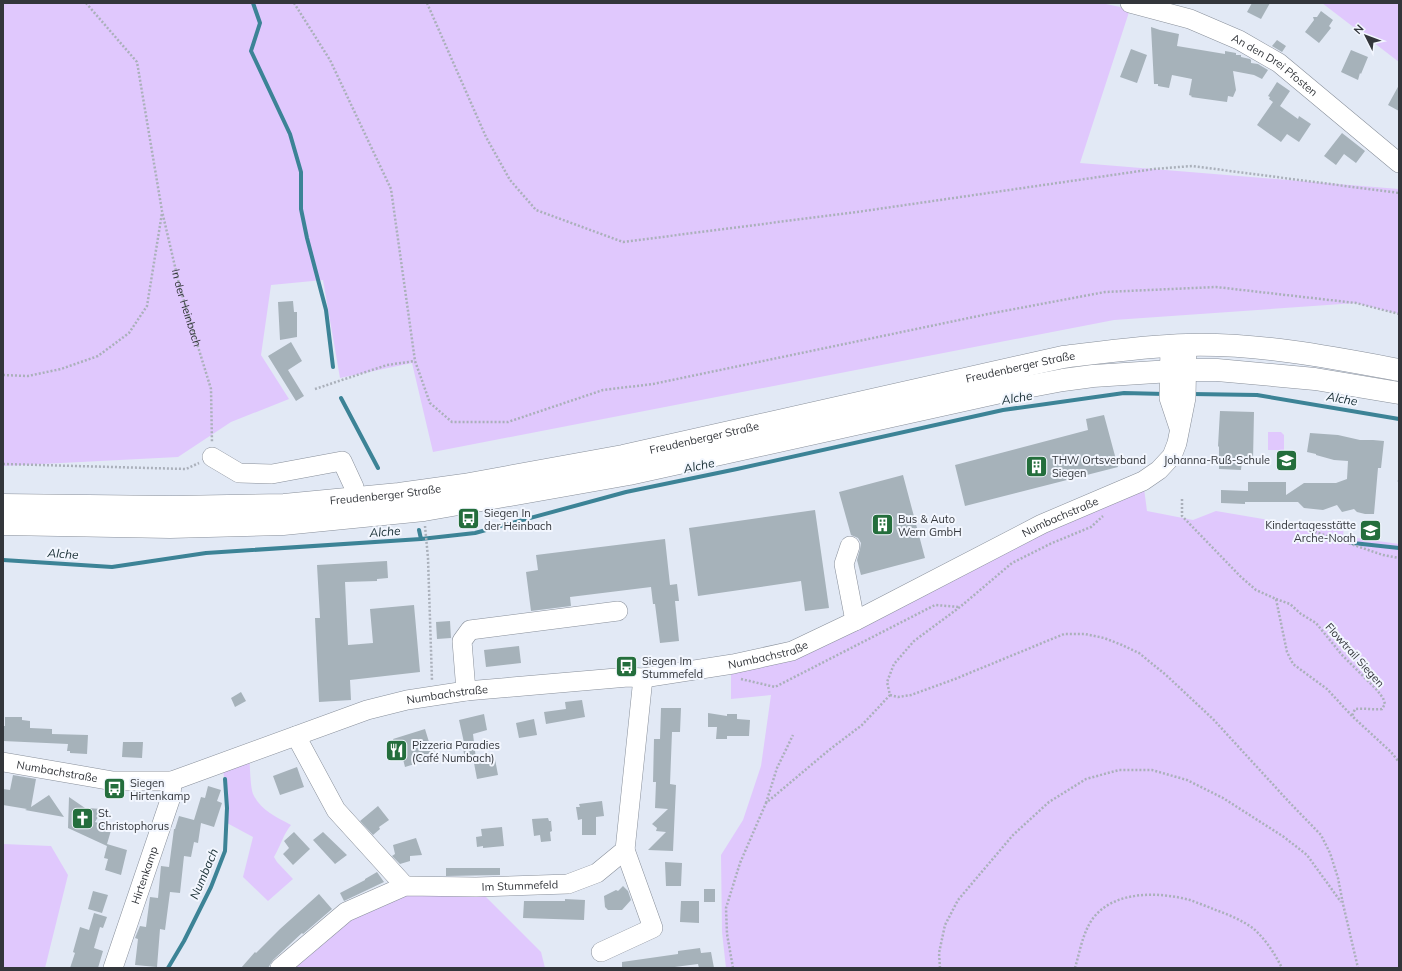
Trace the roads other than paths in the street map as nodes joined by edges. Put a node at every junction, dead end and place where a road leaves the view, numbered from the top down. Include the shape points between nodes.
1 (1130, 3) edge
2 (1399, 163) edge
3 (1179, 346) junction
4 (1178, 370) junction
5 (1399, 370) edge
6 (1399, 393) edge
7 (212, 457) road end
8 (355, 499) junction
9 (3, 505) edge
10 (3, 524) edge
11 (844, 553) dead end
12 (618, 611) dead end
13 (855, 621) junction
14 (643, 678) junction
15 (466, 691) junction
16 (296, 736) junction
17 (3, 762) edge
18 (172, 781) junction
19 (625, 850) junction
20 (405, 886) junction
21 (601, 952) dead end
22 (113, 968) edge
23 (280, 968) edge

1 - 2 street, An den Drei Pfosten via 1190,19 1238,40 1279,63
3 - 4 street, Numbachstraße
3 - 5 main road, Freudenberger Straße via 1274,350
3 - 8 main road, Freudenberger Straße via 1063,357 623,456 464,485
4 - 6 main road, Freudenberger Straße via 1217,370 1315,379
4 - 10 main road, Freudenberger Straße via 1063,380 629,474 424,510 283,524 170,527
4 - 13 street, Numbachstraße via 1177,443 1172,456 1159,470 1143,481 1042,524
7 - 8 street via 239,473 272,474 342,461 354,487
8 - 9 main road, Freudenberger Straße via 284,505 173,508
11 - 13 street
12 - 15 street via 470,630 462,641
13 - 14 street, Numbachstraße via 792,651 733,664
14 - 15 street, Numbachstraße via 628,677
14 - 19 street
15 - 16 street, Numbachstraße via 433,695 367,710
16 - 18 street, Numbachstraße
16 - 20 street via 336,810
17 - 18 street, Numbachstraße via 114,781
18 - 22 street, Hirtenkamp via 171,797
19 - 20 street, Im Stummefeld via 597,873 568,884
19 - 21 street via 653,928
20 - 23 street, Im Stummefeld via 346,912

